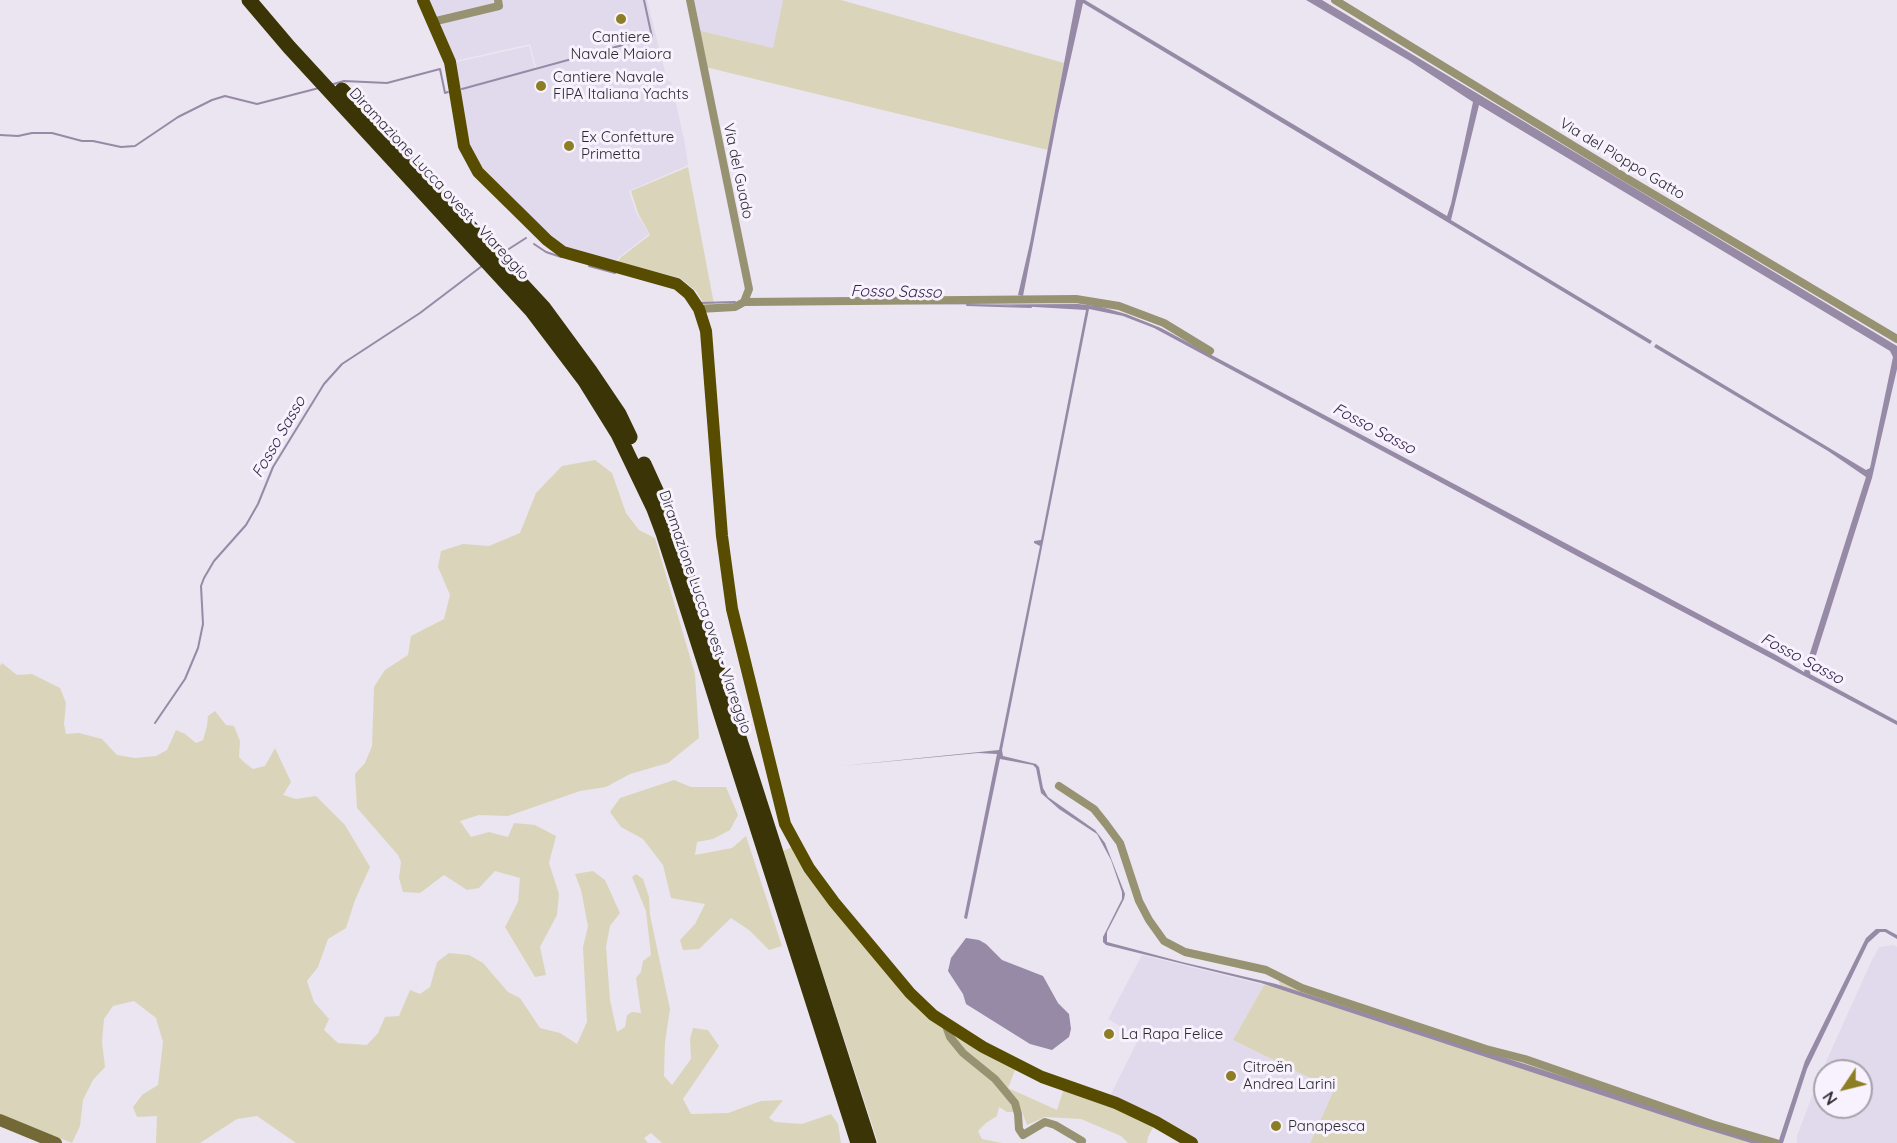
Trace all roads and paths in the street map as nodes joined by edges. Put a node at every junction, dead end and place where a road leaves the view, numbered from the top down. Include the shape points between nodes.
1 (249, 0) edge
2 (262, 0) edge
3 (423, 0) edge
4 (498, 0) edge
5 (690, 0) edge
6 (1335, 0) edge
7 (432, 22) junction
8 (744, 302) junction
9 (699, 309) junction
10 (1896, 338) edge
11 (1210, 351) dead end
12 (588, 376) junction
13 (667, 529) junction
14 (1059, 786) dead end
15 (945, 1023) junction
16 (845, 1081) junction
17 (0, 1120) edge
18 (1172, 1131) junction
19 (56, 1143) edge
20 (858, 1143) edge
21 (869, 1143) edge
22 (1081, 1143) edge
23 (1180, 1143) edge
24 (1192, 1143) edge
25 (1775, 1143) edge

1 - 12 highway, Diramazione Lucca ovest - Viareggio
2 - 12 highway, Diramazione Lucca ovest - Viareggio via 543,308
3 - 7 main road
4 - 7 street via 499,6
5 - 8 street, Via del Guado via 749,289
6 - 10 street, Via del Pioppo Gatto
7 - 9 main road via 450,62 464,146 478,172 563,252 677,284
8 - 9 street via 735,307
8 - 11 street via 1076,299 1119,306 1164,323
9 - 15 main road via 706,331 722,536 732,609 785,824 809,868 834,902 910,993
12 - 13 highway, Diramazione Lucca ovest - Viareggio
13 - 16 highway, Diramazione Lucca ovest - Viareggio via 815,974
13 - 16 highway, Diramazione Lucca ovest - Viareggio via 801,965
14 - 25 street via 1094,809 1106,824 1120,843 1149,920 1164,941 1185,952 1266,970 1302,988
15 - 18 main road via 1042,1077 1116,1103
15 - 22 street via 963,1053 995,1079 1016,1103 1023,1135 1045,1122
16 - 20 highway, Diramazione Lucca ovest - Viareggio
16 - 21 highway, Diramazione Lucca ovest - Viareggio
17 - 19 main road
18 - 23 main road
18 - 24 main road

